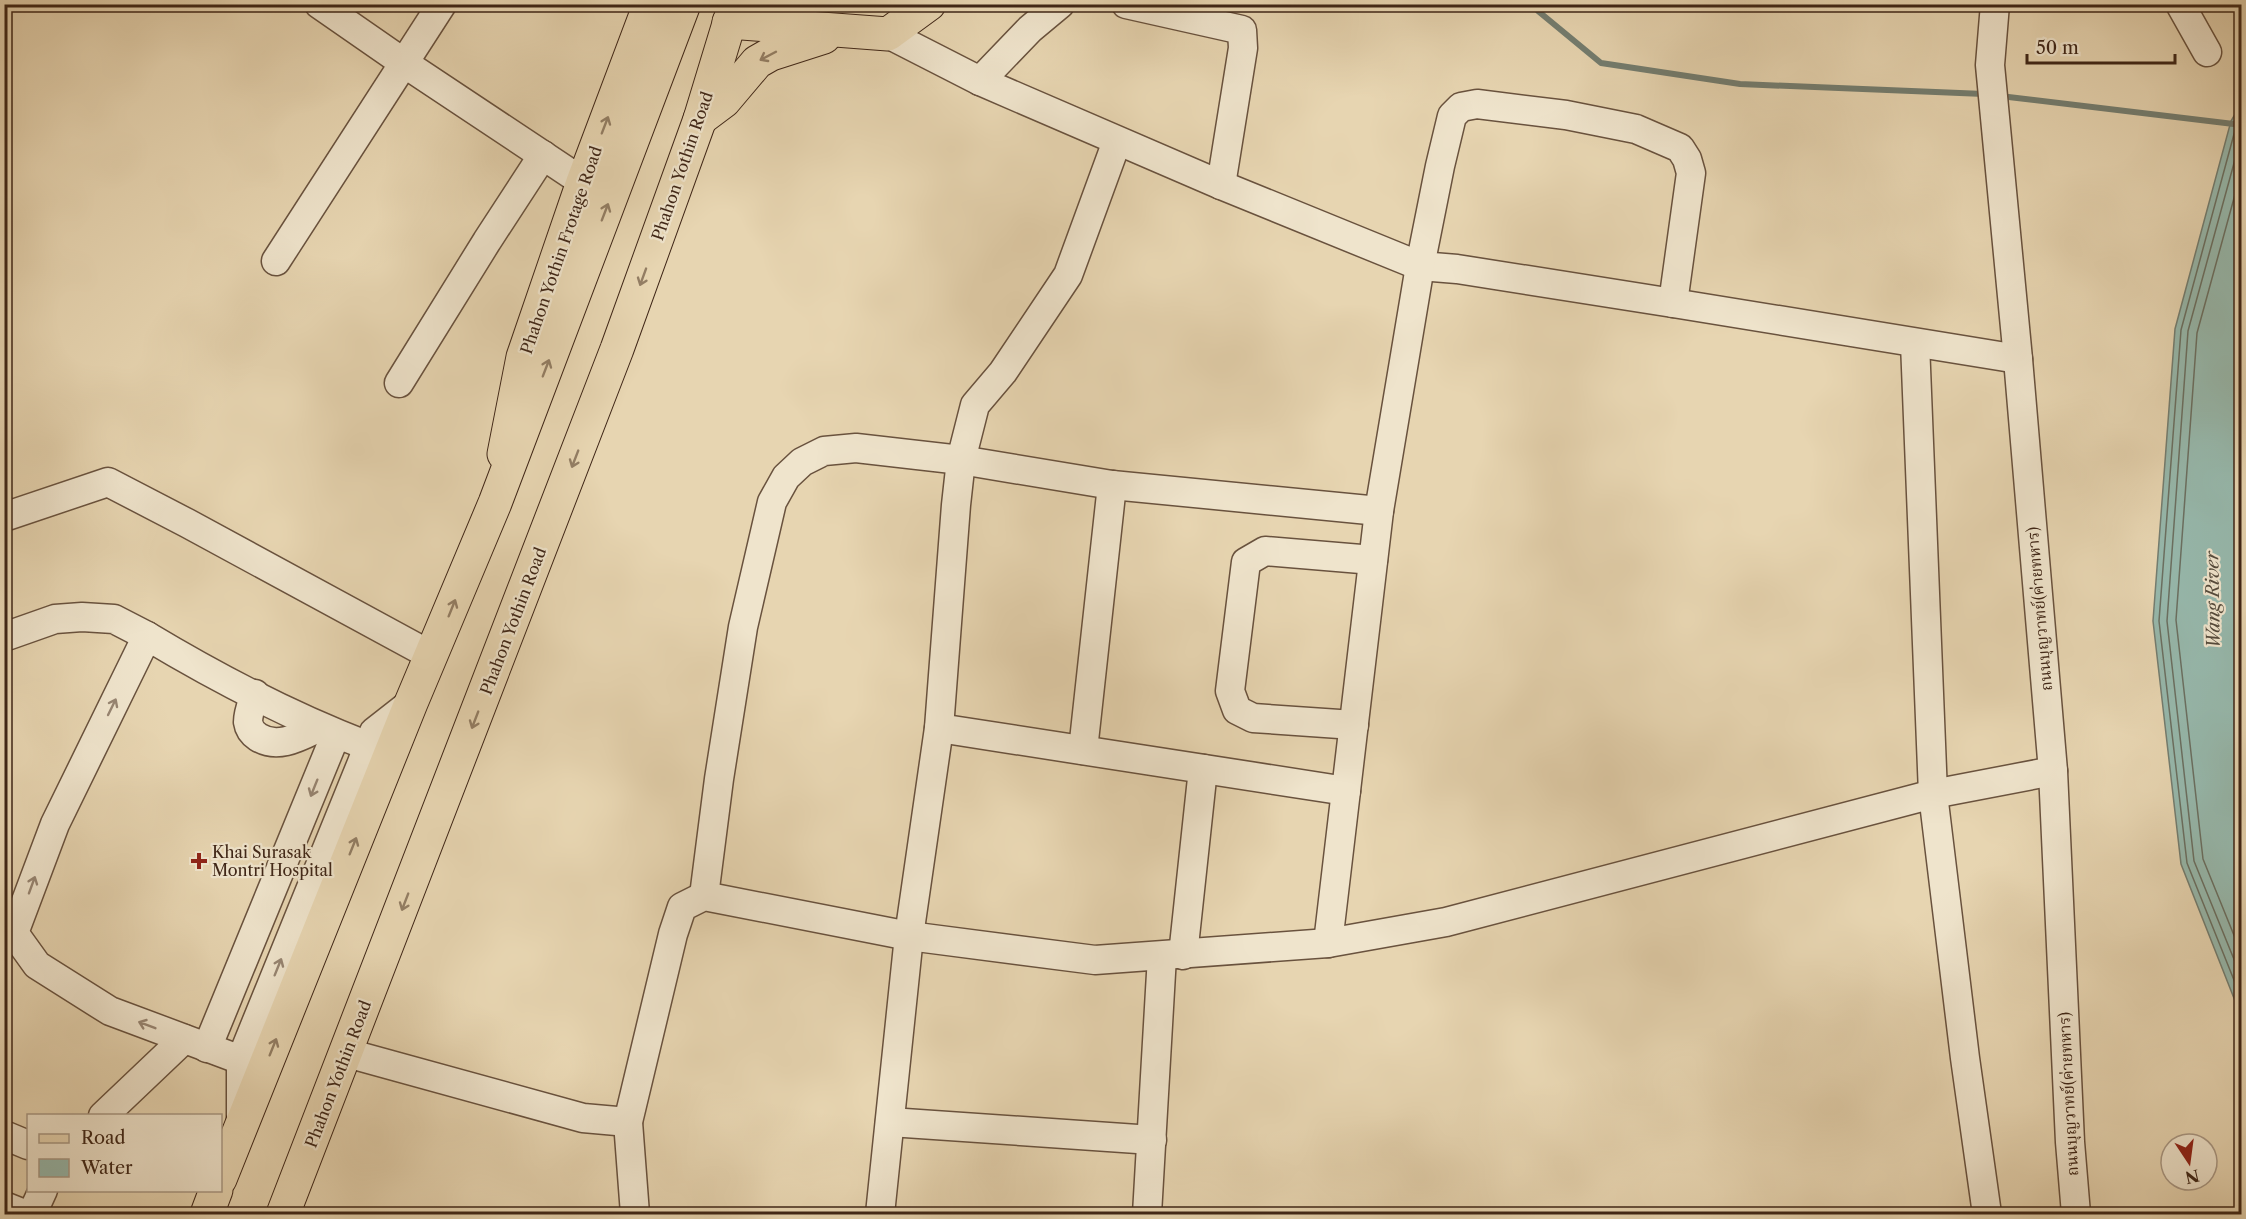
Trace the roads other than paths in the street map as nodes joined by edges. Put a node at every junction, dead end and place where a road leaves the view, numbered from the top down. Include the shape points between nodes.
1 (319, 4) edge
2 (442, 4) edge
3 (650, 4) edge
4 (816, 4) edge
5 (1060, 4) edge
6 (1126, 4) edge
7 (1995, 4) edge
8 (2180, 4) edge
9 (928, 5) edge
10 (684, 6) edge
11 (732, 13) edge
12 (843, 30) junction
13 (888, 34) junction
14 (2207, 52) dead end
15 (404, 63) junction
16 (980, 81) junction
17 (700, 119) junction
18 (1117, 141) junction
19 (543, 155) junction
20 (583, 182) junction
21 (1221, 185) junction
22 (276, 261) dead end
23 (1420, 266) junction
24 (1672, 303) junction
25 (1915, 343) junction
26 (2018, 359) junction
27 (399, 383) dead end
28 (962, 460) junction
29 (1112, 484) junction
30 (495, 503) junction
31 (1378, 511) junction
32 (4, 517) edge
33 (1373, 560) junction
34 (147, 636) junction
35 (4, 637) edge
36 (432, 656) junction
37 (255, 694) junction
38 (411, 703) junction
39 (1354, 725) junction
40 (939, 728) junction
41 (328, 730) junction
42 (368, 746) junction
43 (1083, 750) junction
44 (1203, 769) junction
45 (2053, 771) junction
46 (1346, 791) junction
47 (1933, 794) junction
48 (704, 896) junction
49 (909, 936) junction
50 (1328, 943) junction
51 (1173, 956) junction
52 (195, 1043) junction
53 (346, 1053) junction
54 (241, 1060) junction
55 (106, 1114) edge
56 (628, 1122) junction
57 (890, 1122) junction
58 (241, 1126) junction
59 (4, 1135) edge
60 (1152, 1140) junction
61 (27, 1145) edge
62 (222, 1174) edge
63 (44, 1192) edge
64 (216, 1192) edge
65 (4, 1206) edge
66 (24, 1215) edge
67 (32, 1215) edge
68 (207, 1215) edge
69 (283, 1215) edge
70 (635, 1215) edge
71 (880, 1215) edge
72 (1147, 1215) edge
73 (1987, 1215) edge
74 (2076, 1215) edge

1 - 15 street
2 - 15 street
20 -> 3 main road, Phahon Yothin Frotage Road
4 - 12 main road via 820,15
5 - 16 street
6 - 21 street via 1242,30 1243,48
7 - 26 street, ถนนบุญวาทย์(ค่ายทหาร) via 1990,65
8 - 14 street
9 - 13 main road
10 - 11 main road
30 -> 10 main road
11 - 12 main road
11 - 17 main road, Phahon Yothin Road
12 - 13 main road
12 -> 17 main road via 757,62 724,101
13 - 16 street
15 - 19 street
15 - 22 street
16 - 18 street
17 -> 53 main road, Phahon Yothin Road via 613,360
18 - 21 street
18 - 28 street via 1068,275 1003,372 975,405
19 - 20 street
19 - 27 street
20 - 30 main road, Phahon Yothin Frotage Road via 523,357
21 - 23 street
23 - 24 street
23 - 24 street via 1452,116 1461,107 1477,104 1566,115 1636,129 1680,148 1688,159 1691,173
23 - 31 street
24 - 25 street
25 - 26 street
25 - 47 street
26 - 45 street, ถนนบุญวาทย์(ค่ายทหาร)
28 - 29 street
28 - 40 street
28 - 48 street via 856,448 824,451 802,462 786,477 772,502 743,627
29 - 31 street
29 - 43 street
36 -> 30 main road
31 - 33 street
32 - 36 street via 108,482
33 - 39 street
33 - 39 street via 1265,551 1246,562 1231,679 1230,691 1237,710 1253,717
34 - 35 street via 114,619 82,617 55,619
34 - 37 street
52 -> 34 street via 100,1005 37,965 14,933 55,824
36 - 38 main road
37 - 41 street
37 - 41 street via 248,724 262,740 276,743
38 - 42 street via 374,732
58 -> 38 main road
39 - 46 street
40 - 43 street
40 - 49 street
41 - 42 street
41 -> 52 street
54 -> 42 street
43 - 44 street
44 - 46 street
44 - 51 street
45 - 47 street
45 - 74 street, ถนนบุญวาทย์(ค่ายทหาร)
46 - 50 street
47 - 50 street via 1446,922
47 - 73 street
48 - 49 street
48 - 56 street via 682,907
49 - 51 street via 1095,960
49 - 57 street
50 - 51 street
51 - 60 street
52 - 54 street
52 - 55 street
53 - 56 street via 583,1118
53 - 69 main road, Phahon Yothin Road
54 - 58 street
56 - 70 street
57 - 60 street
57 - 71 street
58 - 62 main road
59 - 61 street
60 - 72 street
63 - 67 street
64 - 68 main road
65 - 66 street

